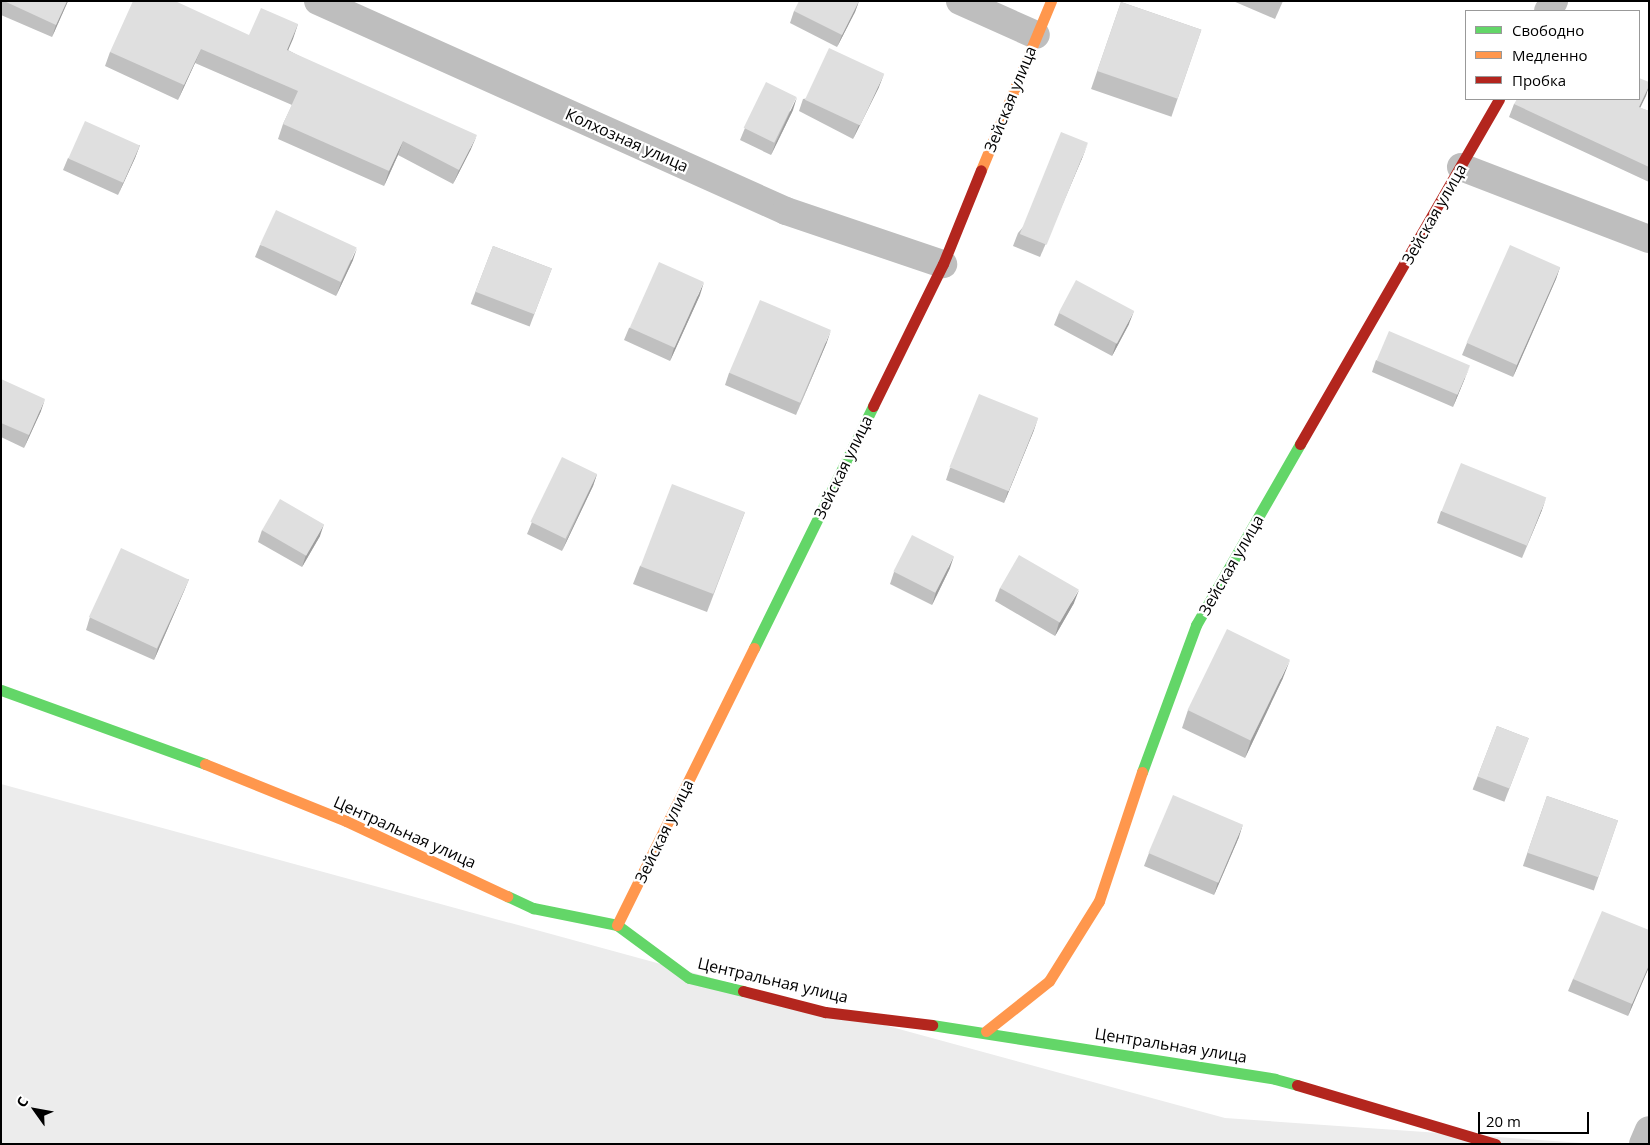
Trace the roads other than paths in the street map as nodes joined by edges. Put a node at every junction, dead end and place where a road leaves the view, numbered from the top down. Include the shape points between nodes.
1 (318, 1) edge
2 (960, 1) edge
3 (1050, 1) edge
4 (1036, 35) junction
5 (1498, 100) edge
6 (1461, 167) junction
7 (1649, 239) edge
8 (943, 264) junction
9 (1, 690) edge
10 (618, 925) junction
11 (986, 1031) junction
12 (1649, 1130) edge
13 (1495, 1144) edge
14 (1643, 1144) edge

1 - 8 street, Колхозная улица via 786,211
2 - 4 street
3 - 4 street, Зейская улица
4 - 8 street, Зейская улица
5 - 6 street, Зейская улица
6 - 7 street
6 - 11 street, Зейская улица via 1196,625 1130,805 1099,901 1049,981
8 - 10 street, Зейская улица
9 - 10 street, Центральная улица via 200,762 346,821 533,908
10 - 11 street, Центральная улица via 689,978 825,1012
11 - 13 street, Центральная улица via 1275,1079
12 - 14 street

